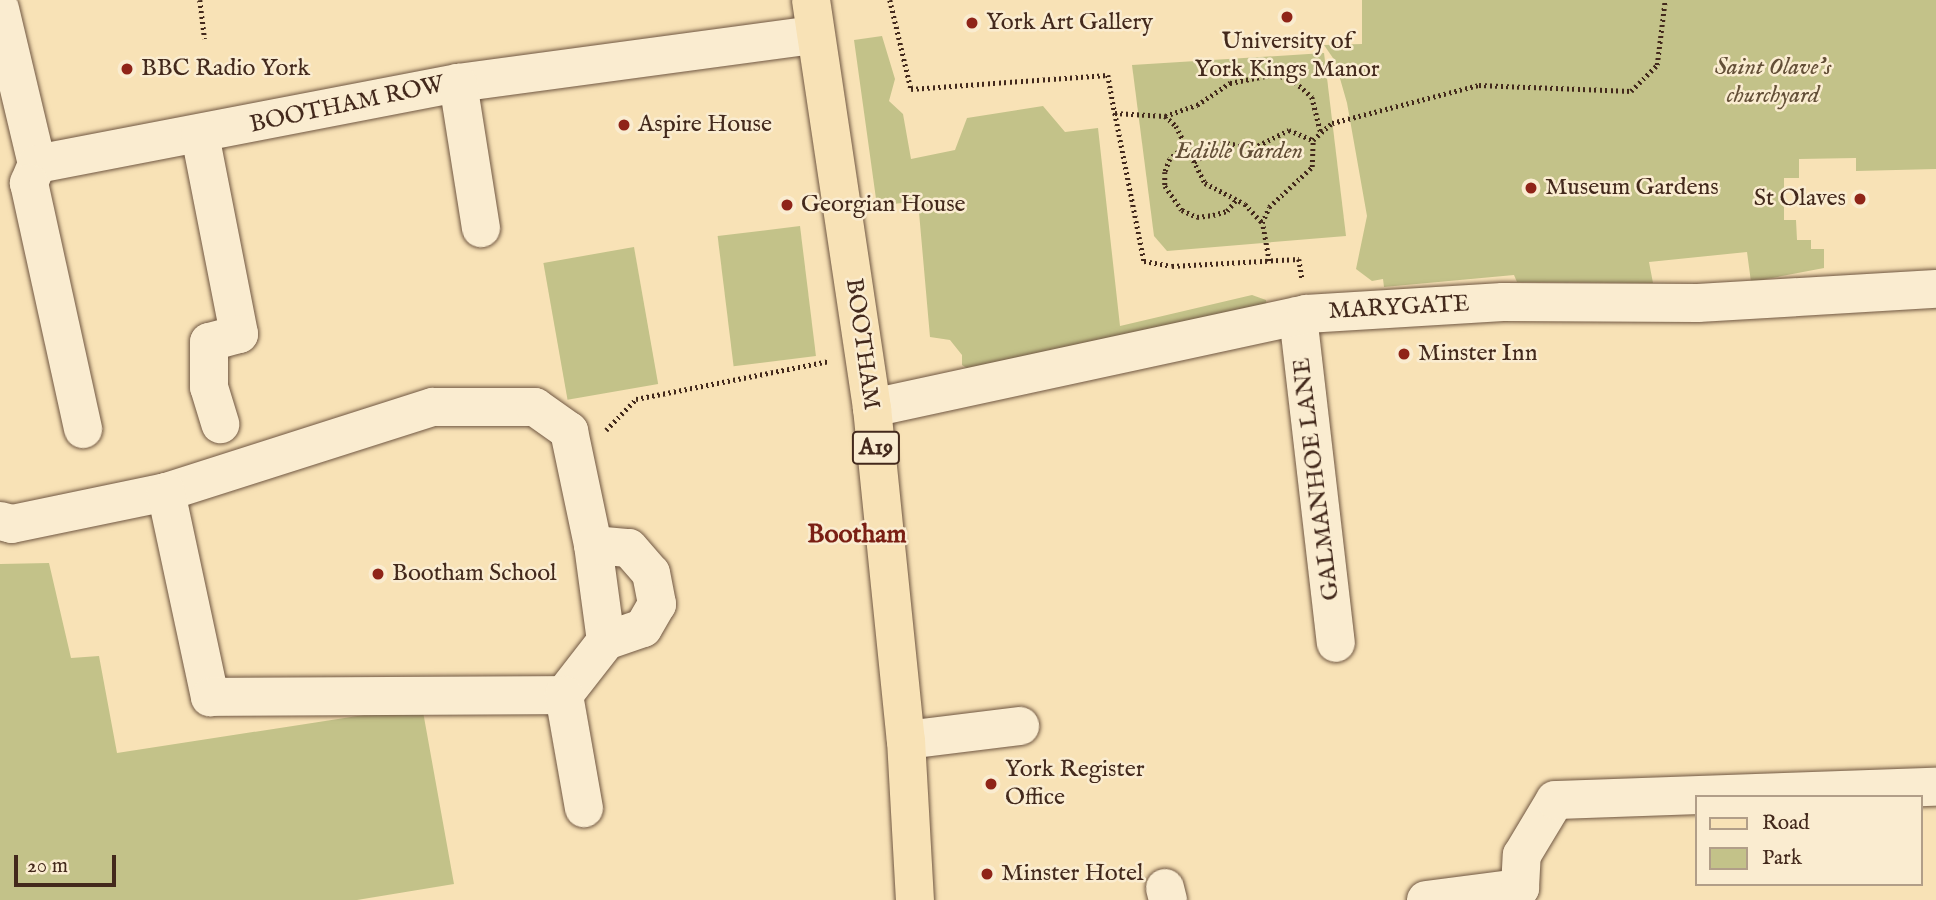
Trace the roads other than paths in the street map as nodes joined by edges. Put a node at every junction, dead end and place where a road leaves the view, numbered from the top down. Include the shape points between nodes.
1 (0, 9) edge
2 (813, 17) edge
3 (458, 83) junction
4 (200, 135) junction
5 (37, 163) junction
6 (481, 228) dead end
7 (1936, 289) edge
8 (1302, 315) junction
9 (872, 408) junction
10 (220, 424) dead end
11 (83, 429) dead end
12 (166, 492) junction
13 (0, 521) edge
14 (593, 545) junction
15 (606, 641) junction
16 (1336, 643) dead end
17 (564, 695) junction
18 (1020, 726) dead end
19 (906, 740) junction
20 (1936, 787) edge
21 (1694, 795) edge
22 (1702, 795) edge
23 (584, 808) dead end
24 (915, 900) edge
25 (1426, 900) edge

1 - 5 street
2 - 3 street, BOOTHAM ROW
2 - 9 main road, BOOTHAM / A19
3 - 4 street, BOOTHAM ROW
3 - 6 street
4 - 5 street, BOOTHAM ROW
4 - 10 street via 239,334 209,342 209,387
5 - 11 street via 29,183
7 - 8 street, MARYGATE via 1698,303 1503,302
8 - 9 street, MARYGATE
8 - 16 street, GALMANHOE LANE
9 - 19 main road, BOOTHAM / A19
12 - 13 street via 12,524
12 - 14 street via 433,407 535,407 569,431
12 - 17 street via 210,697
14 - 15 street
14 - 15 street via 629,548 651,573 657,604 643,628
15 - 17 street
17 - 23 street
18 - 19 street
19 - 24 main road, BOOTHAM / A19
20 - 22 street
21 - 25 street via 1555,800 1522,855 1520,888

